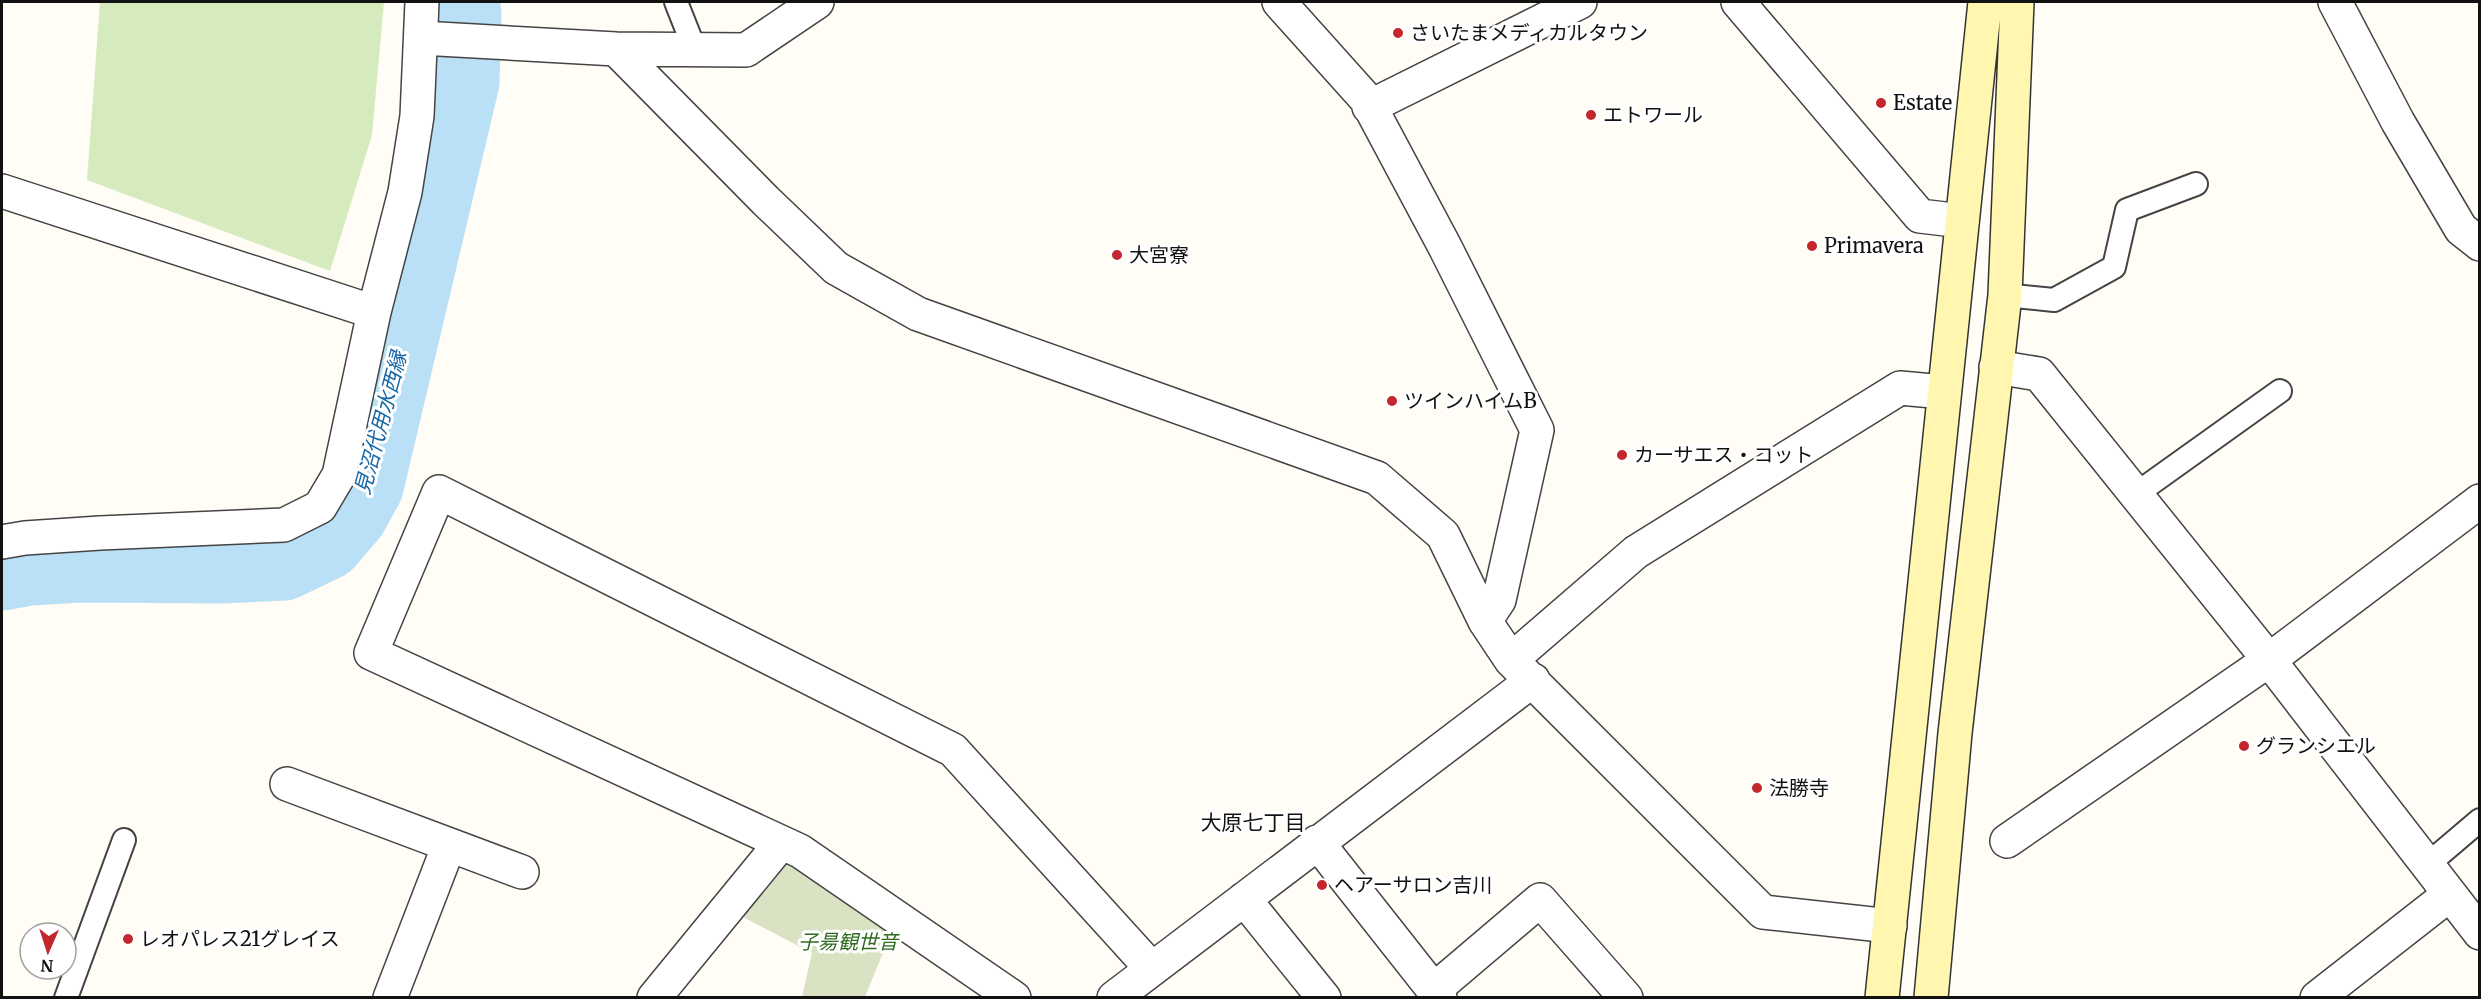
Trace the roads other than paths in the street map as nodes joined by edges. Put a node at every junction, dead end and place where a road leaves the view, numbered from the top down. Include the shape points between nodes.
1 (422, 2) edge
2 (675, 2) edge
3 (817, 2) edge
4 (1279, 2) edge
5 (1580, 2) edge
6 (1738, 2) edge
7 (1985, 2) edge
8 (2017, 2) edge
9 (2335, 2) edge
10 (421, 38) junction
11 (616, 49) junction
12 (695, 50) junction
13 (1370, 106) junction
14 (2196, 184) dead end
15 (2, 191) edge
16 (1962, 221) junction
17 (2480, 244) edge
18 (2005, 295) junction
19 (374, 312) junction
20 (1996, 367) junction
21 (2280, 391) dead end
22 (1944, 392) junction
23 (2136, 494) junction
24 (2480, 501) edge
25 (13, 540) edge
26 (1485, 621) junction
27 (2269, 660) junction
28 (1522, 670) junction
29 (287, 784) dead end
30 (2480, 820) edge
31 (124, 840) dead end
32 (2007, 841) dead end
33 (1317, 842) junction
34 (781, 843) junction
35 (449, 845) junction
36 (2427, 865) junction
37 (522, 872) dead end
38 (2450, 894) junction
39 (1244, 899) junction
40 (1890, 926) junction
41 (2480, 933) edge
42 (1136, 987) edge
43 (1437, 994) edge
44 (66, 998) edge
45 (390, 998) edge
46 (654, 998) edge
47 (1014, 998) edge
48 (1324, 998) edge
49 (1626, 998) edge
50 (1882, 998) edge
51 (1931, 998) edge
52 (2317, 998) edge

1 - 10 street
2 - 12 lane
3 - 12 street via 746,50
4 - 13 street
5 - 13 street
6 - 16 street via 1920,216
7 - 16 street
8 - 18 street
9 - 17 street via 2398,123 2461,230
10 - 11 street
10 - 19 street via 417,116 405,192
11 - 12 street
11 - 26 street via 836,268 918,314 1377,478 1443,535
13 - 26 street via 1537,430 1500,600
14 - 18 lane via 2127,210 2114,267 2054,300
15 - 19 street
16 - 22 street
18 - 20 street
19 - 25 street via 339,475 320,507 284,525
20 - 23 street via 2039,374
20 - 51 street via 1955,733
21 - 23 lane
22 - 28 street via 1900,388 1636,552
22 - 40 street
23 - 27 street
24 - 27 street
26 - 28 street
27 - 32 street
27 - 36 street
28 - 33 street
28 - 40 street via 1762,912
29 - 35 street
30 - 36 lane
31 - 44 lane
33 - 39 street
33 - 43 street
34 - 42 street via 371,653 439,492 953,750
34 - 46 street
34 - 47 street via 800,851
35 - 37 street
35 - 45 street
36 - 38 street
38 - 41 street
38 - 52 street
39 - 42 street
39 - 48 street
40 - 50 street
43 - 49 street via 1540,900

